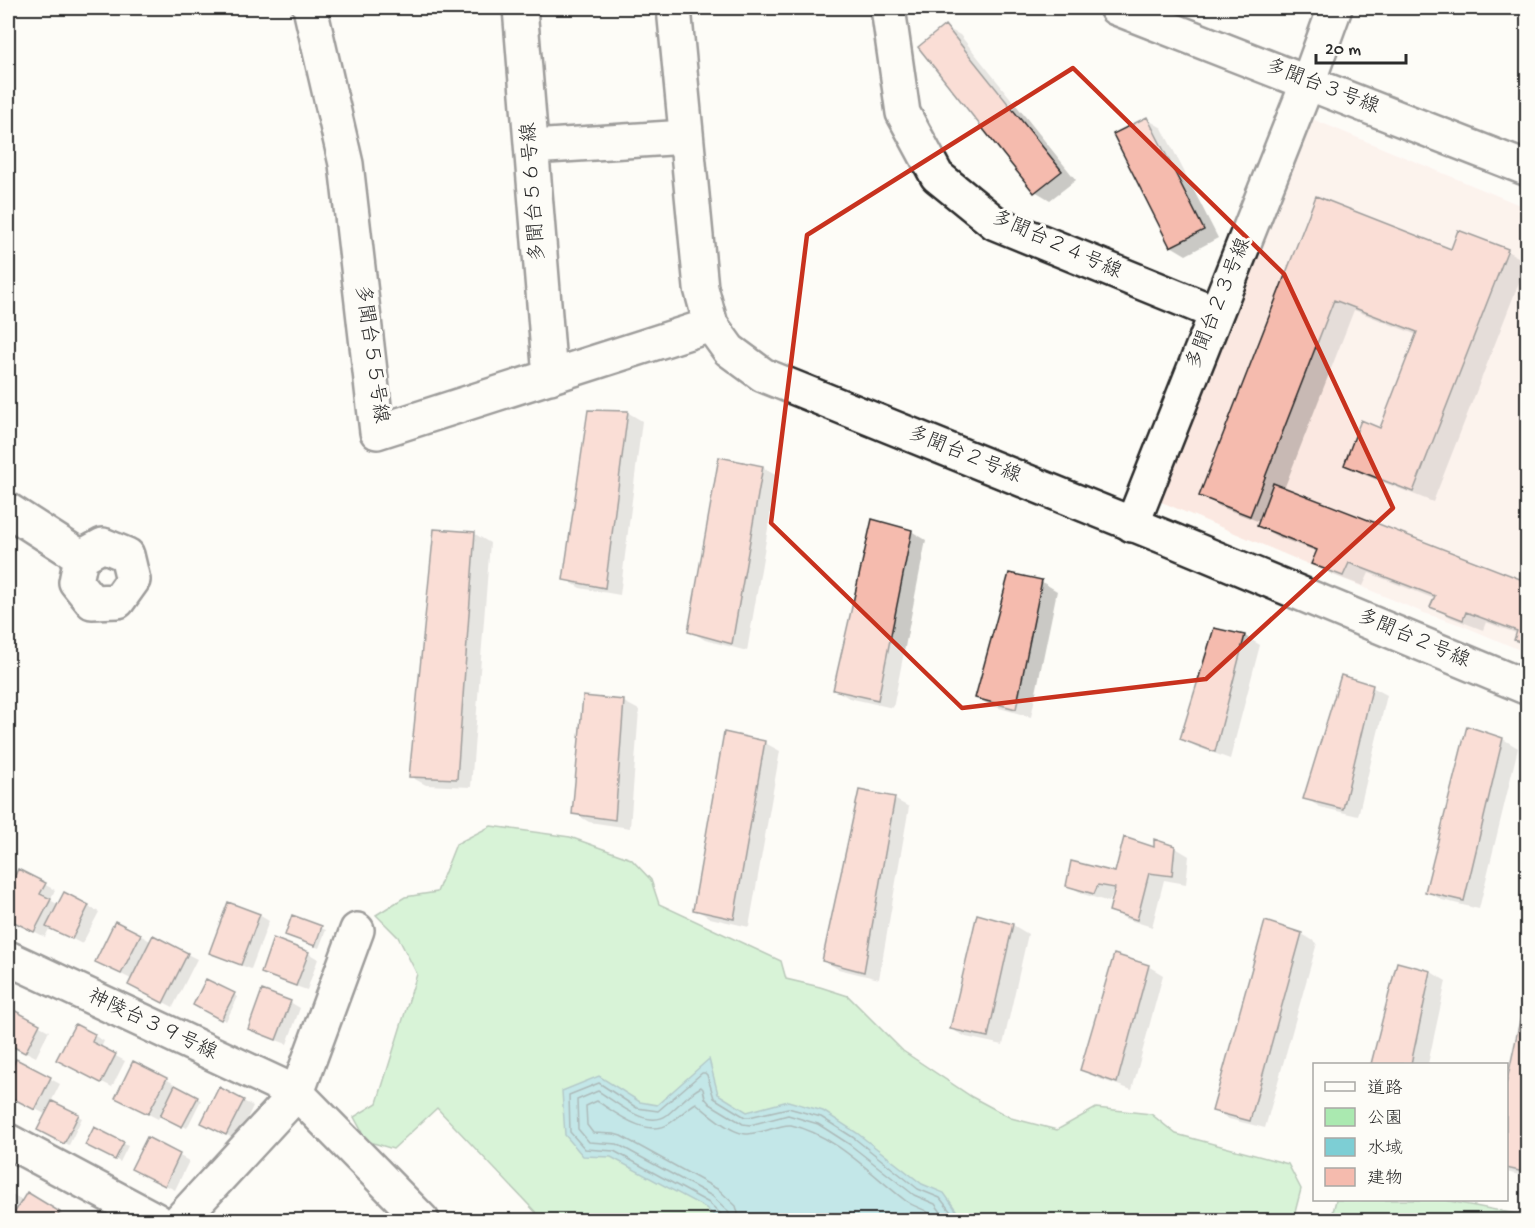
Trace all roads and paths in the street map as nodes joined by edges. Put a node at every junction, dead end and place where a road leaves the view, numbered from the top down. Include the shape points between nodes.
1 (310, 8) edge
2 (520, 8) edge
3 (674, 8) edge
4 (888, 8) edge
5 (1116, 8) edge
6 (1335, 8) edge
7 (1308, 82) junction
8 (686, 137) junction
9 (532, 147) junction
10 (1527, 169) edge
11 (1216, 313) junction
12 (711, 325) junction
13 (550, 377) junction
14 (8, 510) edge
15 (1132, 525) junction
16 (81, 557) dead end
17 (1527, 688) edge
18 (357, 930) dead end
19 (8, 958) edge
20 (297, 1094) junction
21 (8, 1141) edge
22 (156, 1221) edge
23 (180, 1221) edge
24 (422, 1221) edge

1 - 13 street, 多聞台５５号線 via 346,164 378,432
2 - 9 street, 多聞台５６号線
3 - 8 street, 多聞台２号線
4 - 11 street, 多聞台２４号線 via 903,113 937,176 995,223
5 - 7 street, 多聞台３号線
6 - 7 street, 多聞台２３号線
7 - 10 street, 多聞台３号線
7 - 11 street, 多聞台２３号線
8 - 9 street
8 - 12 street, 多聞台２号線 via 701,288
9 - 13 street, 多聞台５６号線
11 - 15 street, 多聞台２３号線
12 - 13 street, 多聞台５５号線
12 - 15 street, 多聞台２号線 via 729,350 763,375
14 - 16 street
15 - 17 street, 多聞台２号線
18 - 20 street
19 - 20 street, 神陵台３９号線
20 - 23 street
20 - 24 street, 神陵台３９号線
21 - 22 street

